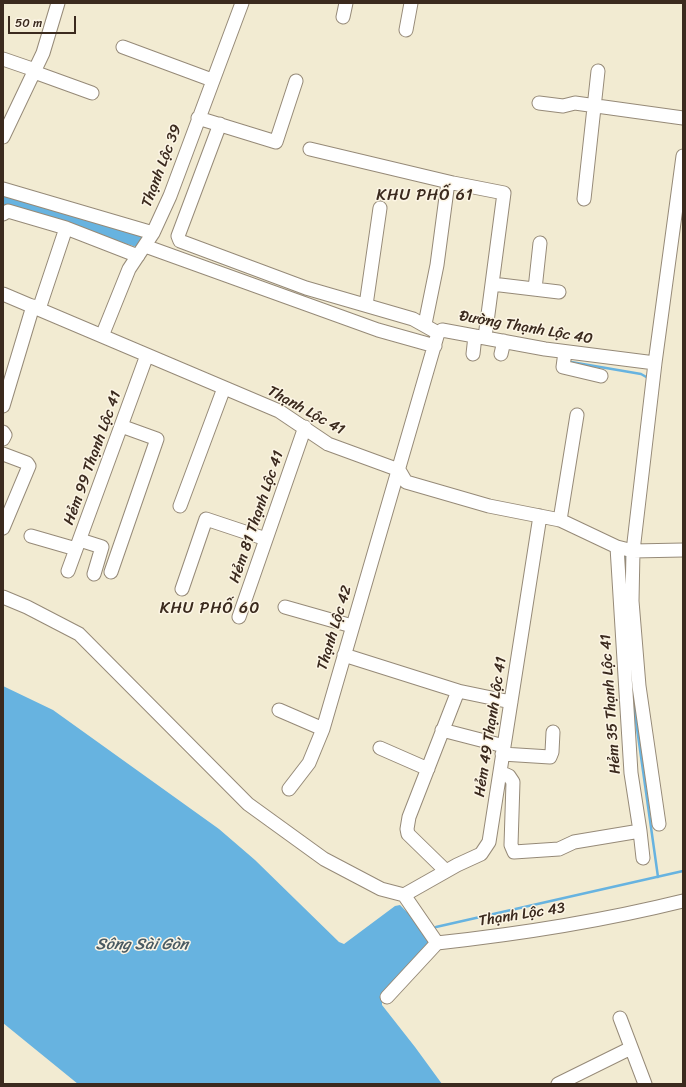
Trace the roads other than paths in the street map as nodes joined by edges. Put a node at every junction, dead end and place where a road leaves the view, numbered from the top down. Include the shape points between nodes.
1 (58, 3) edge
2 (242, 3) edge
3 (346, 3) edge
4 (411, 3) edge
5 (343, 17) dead end
6 (406, 30) dead end
7 (123, 47) dead end
8 (3, 59) edge
9 (34, 71) junction
10 (598, 71) dead end
11 (212, 80) junction
12 (296, 81) dead end
13 (92, 93) dead end
14 (539, 103) dead end
15 (594, 105) junction
16 (198, 118) junction
17 (683, 118) edge
18 (220, 124) junction
19 (4, 131) edge
20 (310, 149) dead end
21 (683, 156) edge
22 (448, 182) junction
23 (3, 189) edge
24 (584, 199) dead end
25 (380, 208) dead end
26 (3, 214) edge
27 (66, 228) junction
28 (153, 233) junction
29 (540, 243) dead end
30 (142, 251) junction
31 (492, 284) junction
32 (534, 289) junction
33 (559, 292) dead end
34 (3, 294) edge
35 (366, 305) junction
36 (36, 308) junction
37 (425, 324) junction
38 (438, 333) junction
39 (102, 336) junction
40 (480, 337) junction
41 (504, 341) junction
42 (435, 346) junction
43 (565, 352) junction
44 (473, 354) dead end
45 (501, 354) dead end
46 (147, 355) junction
47 (655, 363) junction
48 (601, 376) dead end
49 (224, 388) junction
50 (3, 406) edge
51 (577, 415) dead end
52 (122, 426) junction
53 (305, 427) junction
54 (3, 432) edge
55 (3, 439) edge
56 (3, 454) edge
57 (399, 470) junction
58 (180, 506) dead end
59 (540, 516) junction
60 (560, 520) junction
61 (3, 528) edge
62 (31, 536) dead end
63 (266, 539) junction
64 (78, 544) junction
65 (617, 547) junction
66 (633, 550) junction
67 (683, 550) edge
68 (68, 571) dead end
69 (111, 572) dead end
70 (94, 574) dead end
71 (182, 589) dead end
72 (3, 597) edge
73 (285, 607) dead end
74 (239, 617) dead end
75 (352, 626) junction
76 (344, 655) junction
77 (458, 691) junction
78 (510, 702) junction
79 (280, 710) dead end
80 (322, 729) junction
81 (442, 730) junction
82 (553, 732) dead end
83 (380, 748) dead end
84 (503, 750) junction
85 (428, 768) junction
86 (500, 772) junction
87 (289, 789) dead end
88 (659, 824) dead end
89 (640, 831) junction
90 (643, 858) dead end
91 (446, 871) junction
92 (404, 895) junction
93 (683, 901) edge
94 (438, 943) junction
95 (387, 997) dead end
96 (620, 1018) dead end
97 (631, 1048) junction
98 (558, 1084) edge
99 (645, 1084) edge

1 - 9 street via 43,53
2 - 11 street, Thạnh Lộc 39
3 - 5 street
4 - 6 street
7 - 11 street
8 - 9 street
9 - 13 street
9 - 19 street
10 - 15 street
11 - 16 street, Thạnh Lộc 39
12 - 18 street via 276,142
14 - 15 street via 563,106 575,103
15 - 17 street
15 - 24 street
16 - 18 street
16 - 28 street, Thạnh Lộc 39 via 170,196
18 - 35 street via 178,236 180,241 306,288
20 - 22 street
21 - 47 street
22 - 31 street via 504,193
22 - 37 street via 437,266
23 - 28 street
25 - 35 street
26 - 27 street via 8,211
27 - 30 street
27 - 36 street
28 - 30 street, Thạnh Lộc 39
29 - 32 street
30 - 39 street, Thạnh Lộc 39 via 129,269
30 - 42 street via 378,330
31 - 32 street
31 - 40 street
32 - 33 street
34 - 36 street, Thạnh Lộc 41
35 - 37 street
36 - 39 street, Thạnh Lộc 41
36 - 50 street
37 - 38 street
38 - 40 street, Đường Thạnh Lộc 40 via 442,330
38 - 42 street, Đường Thạnh Lộc 40
39 - 46 street, Thạnh Lộc 41
40 - 41 street, Đường Thạnh Lộc 40
40 - 44 street
41 - 43 street, Đường Thạnh Lộc 40 via 544,355
41 - 45 street
42 - 57 street, Đường Thạnh Lộc 40
43 - 47 street, Đường Thạnh Lộc 40
43 - 48 street via 564,366
46 - 49 street, Thạnh Lộc 41
46 - 52 street, Hẻm 99 Thạnh Lộc 41
47 - 66 street
49 - 53 street, Thạnh Lộc 41 via 279,412
49 - 58 street
51 - 60 street
52 - 64 street, Hẻm 99 Thạnh Lộc 41
52 - 69 street via 158,439
53 - 57 street, Thạnh Lộc 41 via 328,444
53 - 63 street, Hẻm 81 Thạnh Lộc 41
54 - 55 street
56 - 61 street via 29,466
57 - 59 street, Thạnh Lộc 41 via 406,482 427,489 489,506
57 - 75 street, Thạnh Lộc 42
59 - 60 street, Thạnh Lộc 41
59 - 78 street, Hẻm 49 Thạnh Lộc 41
60 - 65 street, Thạnh Lộc 41
62 - 64 street
63 - 71 street via 206,519
63 - 74 street, Hẻm 81 Thạnh Lộc 41
64 - 68 street, Hẻm 99 Thạnh Lộc 41
64 - 70 street via 102,547
65 - 66 street, Thạnh Lộc 41
65 - 89 street, Hẻm 35 Thạnh Lộc 41 via 630,773
66 - 67 street
66 - 88 street via 632,601 639,686
72 - 92 street via 79,634 248,804 324,859 381,889
73 - 75 street
75 - 76 street, Thạnh Lộc 42
76 - 77 street
76 - 80 street, Thạnh Lộc 42
77 - 78 street
77 - 81 street
78 - 84 street, Hẻm 49 Thạnh Lộc 41
79 - 80 street
80 - 87 street, Thạnh Lộc 42 via 309,763
81 - 84 street
81 - 85 street
82 - 84 street via 550,757
83 - 85 street
84 - 86 street, Hẻm 49 Thạnh Lộc 41
85 - 91 street via 409,817 407,832
86 - 89 street via 509,776 513,782 511,845 514,852 559,849 574,842
86 - 91 street, Hẻm 49 Thạnh Lộc 41 via 489,842 481,854
89 - 90 street, Hẻm 35 Thạnh Lộc 41
91 - 92 street, Hẻm 49 Thạnh Lộc 41
92 - 94 street
93 - 94 street, Thạnh Lộc 43 via 626,915 494,937
94 - 95 street
96 - 97 street
97 - 98 street
97 - 99 street

